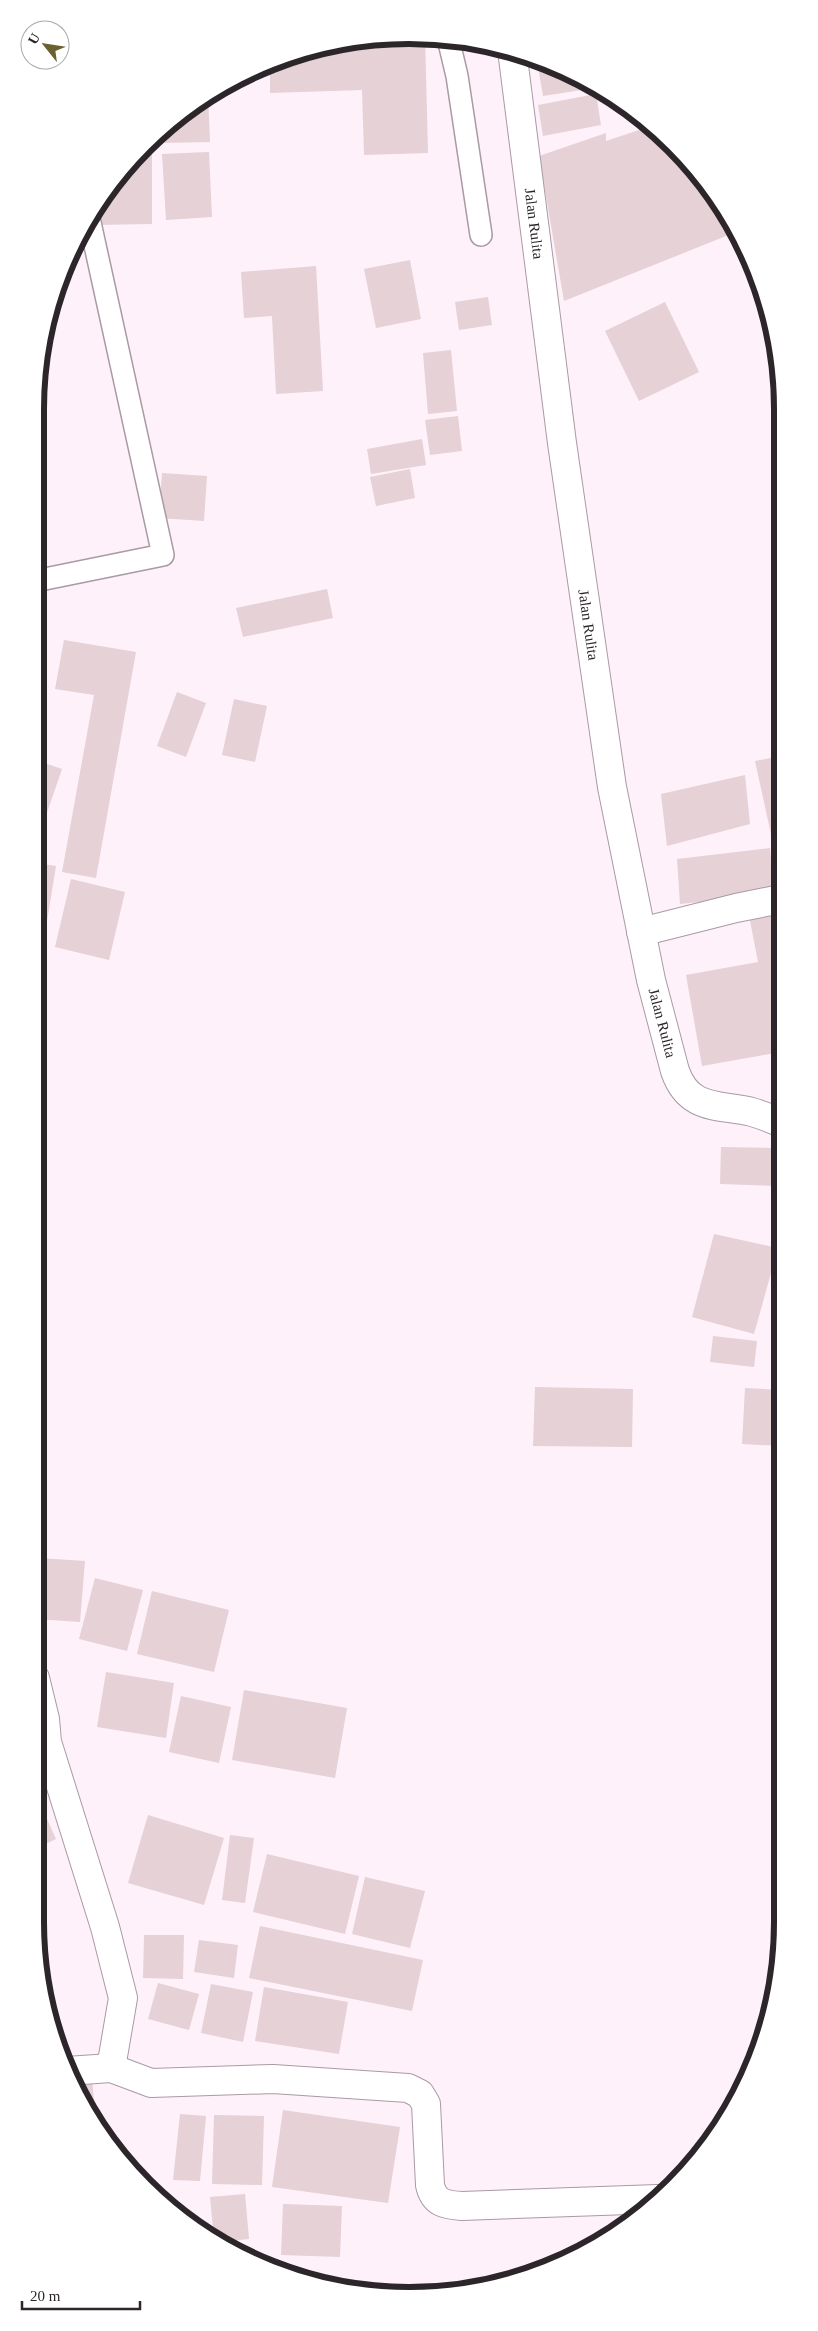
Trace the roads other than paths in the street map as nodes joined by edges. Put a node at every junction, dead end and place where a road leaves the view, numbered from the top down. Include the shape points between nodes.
1 (450, 46) edge
2 (513, 59) edge
3 (91, 229) edge
4 (482, 235) dead end
5 (44, 579) edge
6 (774, 900) edge
7 (641, 932) junction
8 (774, 1120) edge
9 (44, 1752) edge
10 (111, 2068) junction
11 (75, 2070) edge
12 (647, 2199) edge

1 - 4 lane
2 - 7 street, Jalan Rulita via 546,327 598,693 619,827
3 - 5 lane via 164,555
6 - 7 street
7 - 8 street, Jalan Rulita via 679,1084 697,1101 752,1112
9 - 10 street via 114,1958 123,1998
10 - 11 street
10 - 12 street via 151,2083 273,2079 390,2086 416,2091 426,2104 432,2195 447,2205

